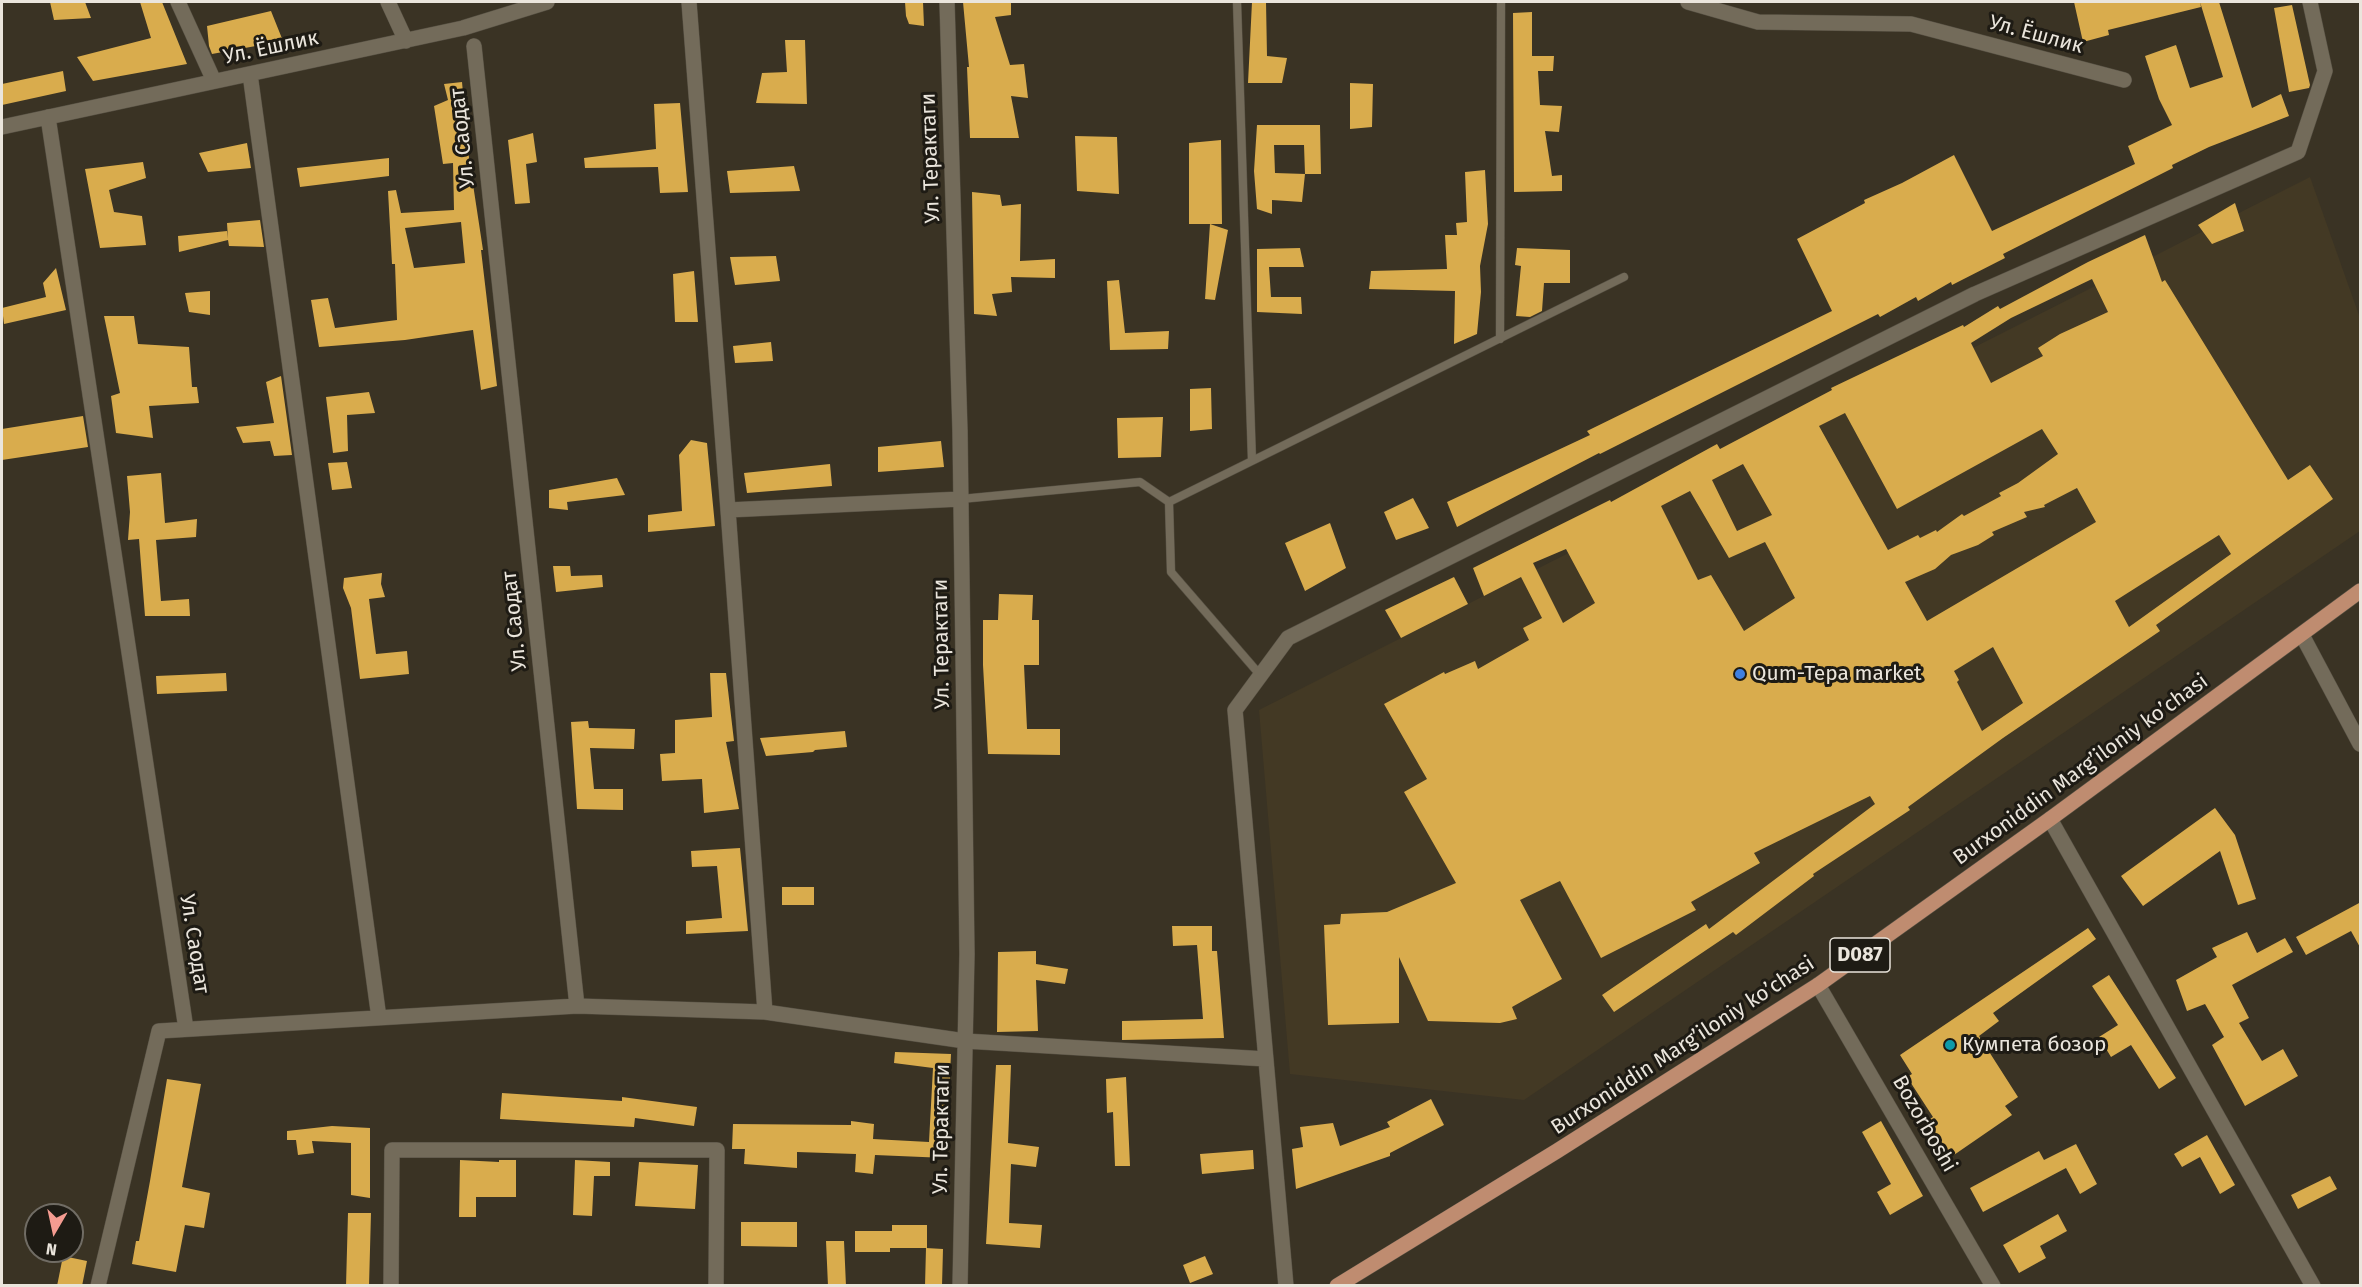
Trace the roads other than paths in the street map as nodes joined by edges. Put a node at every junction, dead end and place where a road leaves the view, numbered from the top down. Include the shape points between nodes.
1 (178, 2) edge
2 (388, 2) edge
3 (547, 2) edge
4 (689, 2) edge
5 (947, 2) edge
6 (1237, 2) edge
7 (1688, 2) edge
8 (2310, 2) edge
9 (1501, 3) dead end
10 (406, 41) junction
11 (474, 46) dead end
12 (250, 74) junction
13 (2124, 80) dead end
14 (214, 81) junction
15 (48, 117) junction
16 (2, 127) edge
17 (1624, 277) dead end
18 (1500, 339) junction
19 (1252, 461) junction
20 (961, 499) junction
21 (1170, 502) junction
22 (728, 510) junction
23 (2361, 591) edge
24 (2302, 635) junction
25 (1261, 675) junction
26 (2361, 744) edge
27 (2050, 819) junction
28 (1818, 985) junction
29 (577, 1006) junction
30 (765, 1012) junction
31 (379, 1018) junction
32 (186, 1029) junction
33 (965, 1041) junction
34 (1266, 1059) junction
35 (98, 1286) edge
36 (391, 1286) edge
37 (716, 1286) edge
38 (960, 1286) edge
39 (1286, 1286) edge
40 (1337, 1286) edge
41 (1993, 1286) edge
42 (2313, 1286) edge

1 - 14 street
2 - 10 street
3 - 10 street, Ул. Ёшлик
4 - 22 street
5 - 20 street, Ул. Терактаги
6 - 19 lane
7 - 13 street, Ул. Ёшлик via 1758,22 1911,24
8 - 25 street via 2325,71 2298,152 1975,294 1288,638
9 - 18 lane
10 - 12 street, Ул. Ёшлик
11 - 29 street, Ул. Саодат
12 - 14 street, Ул. Ёшлик
12 - 31 street
14 - 15 street, Ул. Ёшлик
15 - 16 street, Ул. Ёшлик
15 - 32 street, Ул. Саодат
17 - 18 lane
18 - 19 lane
19 - 21 lane
20 - 21 lane via 1140,482
20 - 22 street
20 - 33 street, Ул. Терактаги
21 - 25 lane via 1171,572
22 - 30 street
23 - 24 main road, Burxoniddin Marg’iloniy ko’chasi / D087
24 - 26 street
24 - 27 main road, Burxoniddin Marg’iloniy ko’chasi / D087
25 - 34 street via 1235,711
27 - 28 main road, Burxoniddin Marg’iloniy ko’chasi / D087
27 - 42 street
28 - 40 main road, Burxoniddin Marg’iloniy ko’chasi / D087 via 1557,1152
28 - 41 street, Bozorboshi
29 - 30 street
29 - 31 street
30 - 33 street
31 - 32 street
32 - 35 street via 159,1031
33 - 34 street
33 - 38 street, Ул. Терактаги
34 - 39 street
36 - 37 street via 392,1150 717,1150

